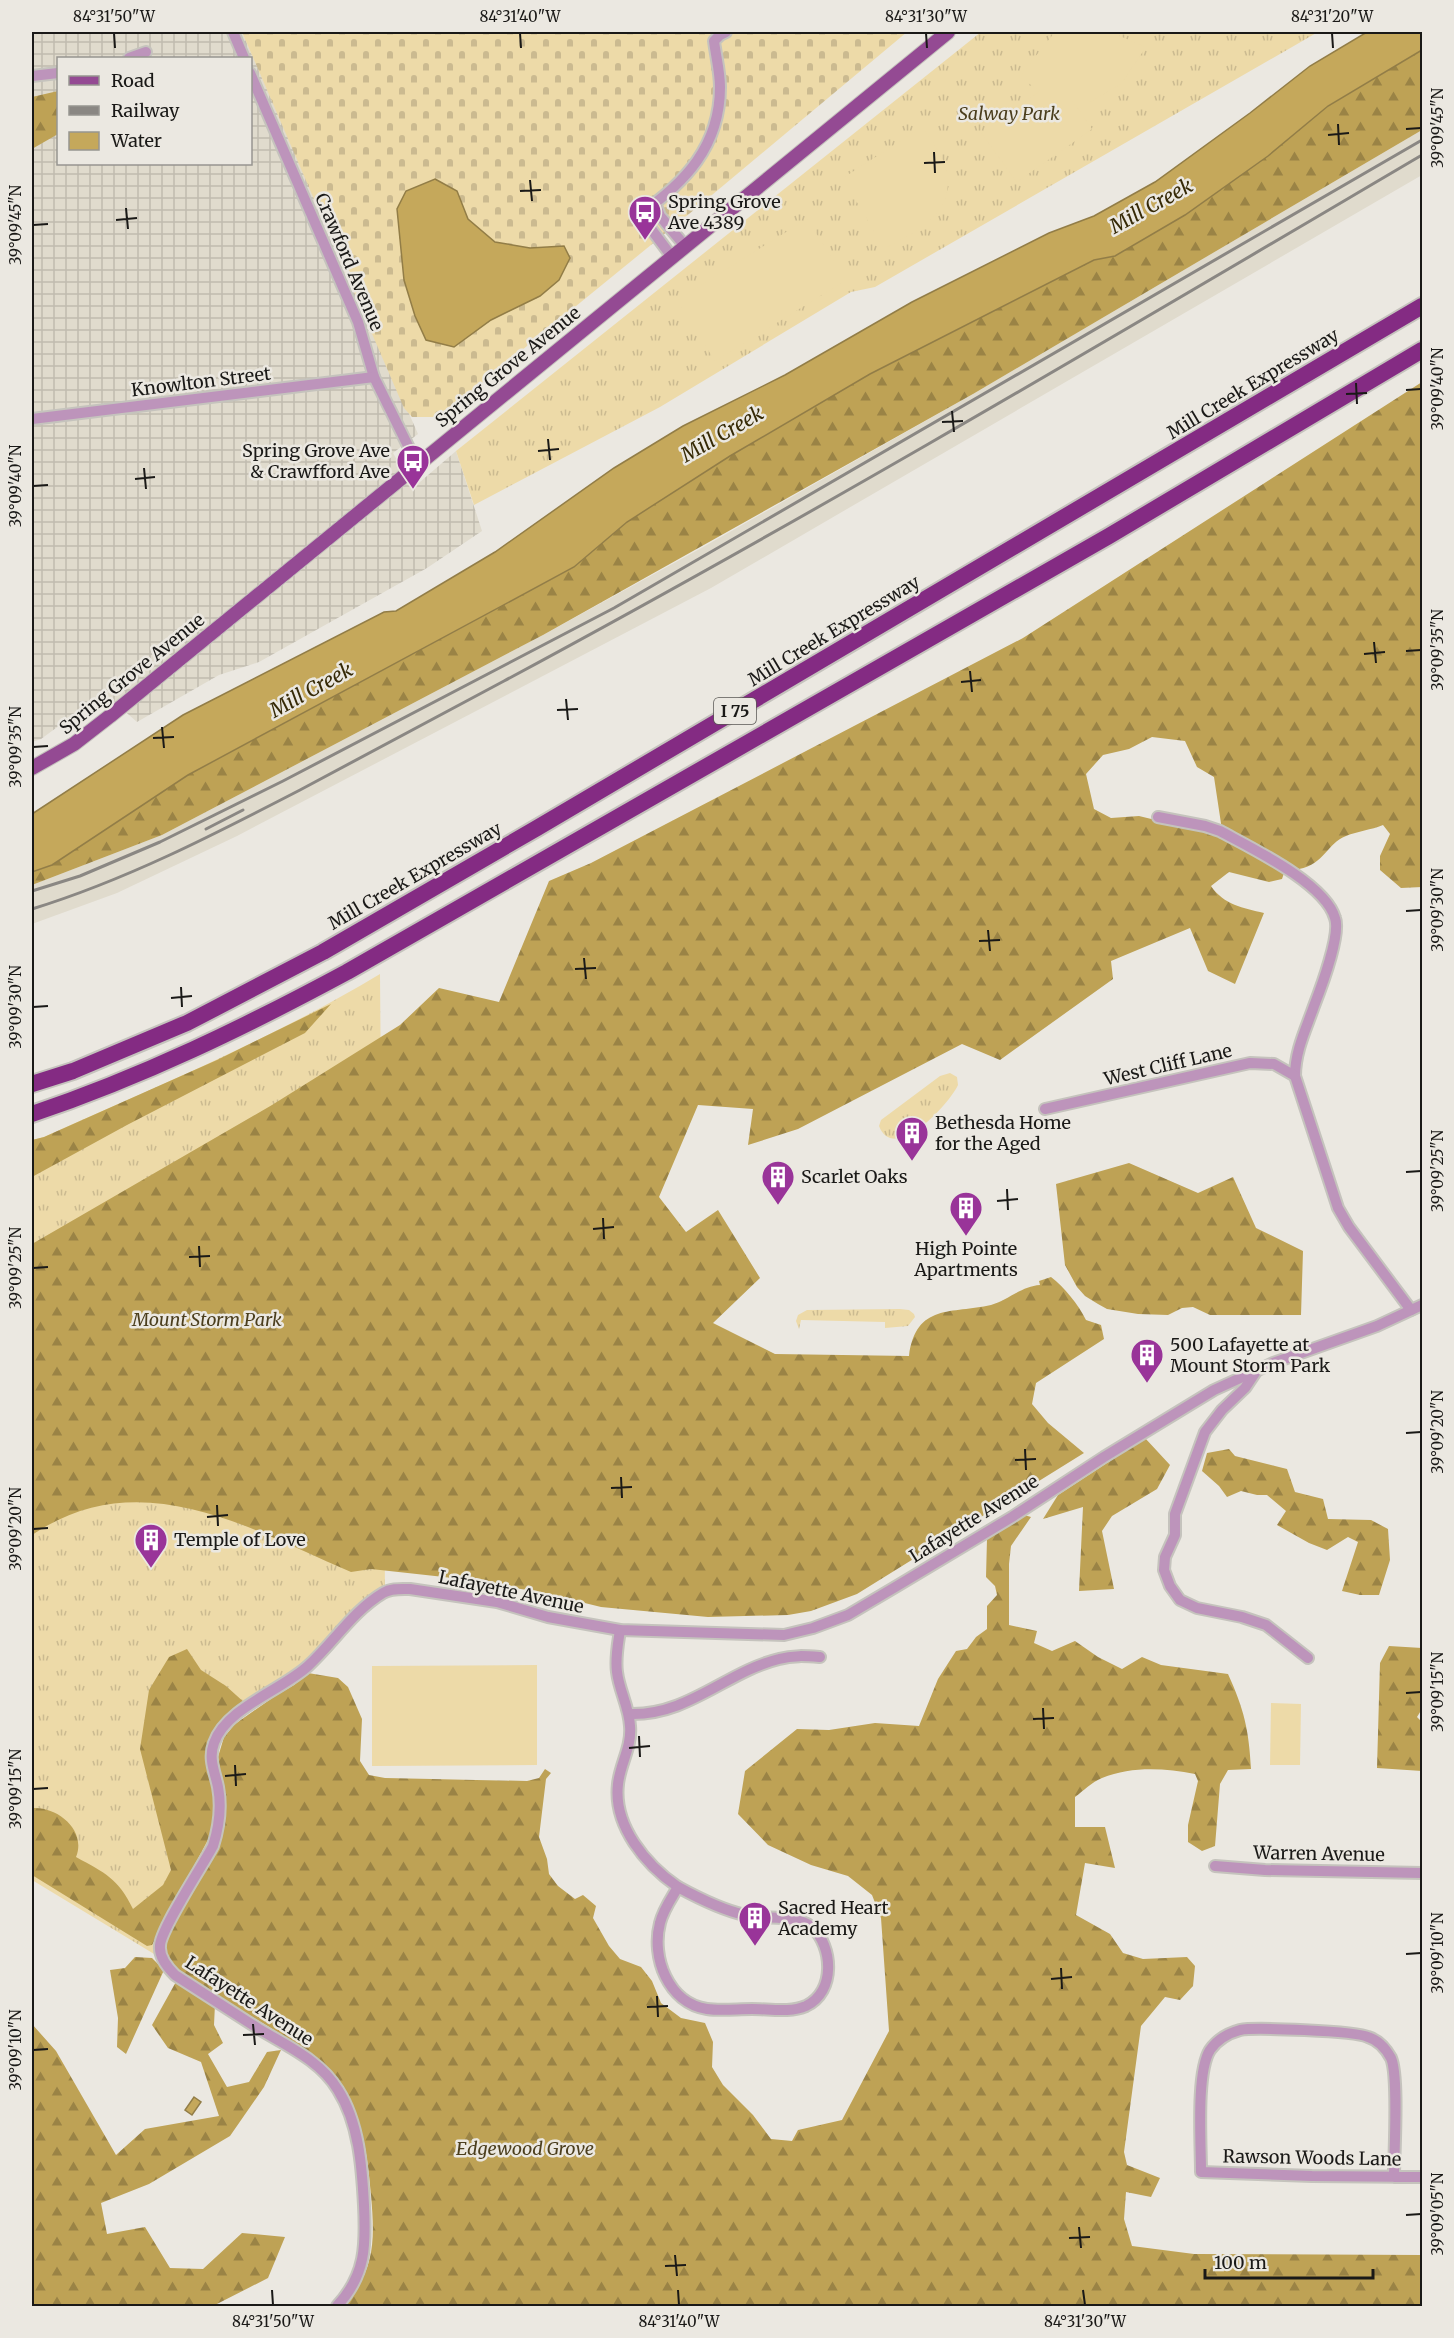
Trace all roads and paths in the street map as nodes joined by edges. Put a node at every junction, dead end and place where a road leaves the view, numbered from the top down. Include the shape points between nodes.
1 (233, 32) edge
2 (726, 32) edge
3 (948, 32) edge
4 (146, 52) dead end
5 (132, 57) edge
6 (244, 57) edge
7 (57, 73) edge
8 (32, 76) edge
9 (252, 78) edge
10 (655, 203) junction
11 (685, 246) junction
12 (672, 257) junction
13 (1422, 306) edge
14 (1422, 350) edge
15 (374, 377) junction
16 (32, 419) edge
17 (417, 464) junction
18 (32, 768) edge
19 (1158, 817) dead end
20 (1295, 1076) junction
21 (32, 1084) edge
22 (1045, 1109) dead end
23 (32, 1114) edge
24 (1422, 1305) edge
25 (1411, 1310) junction
26 (1257, 1370) junction
27 (620, 1630) junction
28 (820, 1657) dead end
29 (1308, 1658) dead end
30 (629, 1714) junction
31 (1215, 1866) dead end
32 (1422, 1873) edge
33 (678, 1887) junction
34 (1394, 2177) junction
35 (1422, 2177) edge
36 (337, 2307) edge

1 - 6 street
2 - 10 street via 714,41 720,88 711,134 689,174
3 - 11 main road, Spring Grove Avenue
4 - 5 street
7 - 8 street
9 - 15 street, Crawford Avenue via 358,322
10 - 11 street via 660,216
10 - 12 street via 639,214
11 - 12 main road, Spring Grove Avenue
12 - 17 main road, Spring Grove Avenue
13 - 21 highway, Mill Creek Expressway / I 75 via 323,952 187,1023
14 - 23 highway, I 75 via 1109,536 347,972 170,1061
15 - 16 street, Knowlton Street
15 - 17 street, Crawford Avenue
17 - 18 main road, Spring Grove Avenue via 101,723
19 - 20 street via 1220,831 1307,882 1329,904 1337,931 1298,1048
20 - 22 street, West Cliff Lane via 1274,1064 1250,1063
20 - 25 street via 1338,1208
24 - 25 street, Lafayette Avenue
25 - 26 street, Lafayette Avenue
26 - 27 street, Lafayette Avenue via 1214,1390 848,1615 784,1635
26 - 29 street via 1205,1432 1175,1514 1175,1534 1164,1570 1180,1600 1266,1625
27 - 30 street via 617,1672
27 - 36 street, Lafayette Avenue via 548,1617 497,1602 410,1588 385,1592 359,1611 309,1665 224,1727 213,1745 212,1766 220,1802 217,1832 159,1946 175,1975 307,2058 333,2082 342,2097 359,2153 366,2247 354,2283
28 - 30 street via 776,1659 681,1705 649,1715
30 - 33 street via 630,1740 618,1785 621,1812 647,1861
31 - 32 street, Warren Avenue
33 - 33 street via 660,1922 657,1951 666,1978 681,1997 706,2009 793,2009 815,1999 827,1977 829,1960 824,1942 810,1926 796,1920 733,1912
34 - 34 street, Rawson Woods Lane via 1394,2070 1386,2050 1376,2041 1358,2034 1248,2030 1229,2034 1216,2043 1204,2062 1202,2074 1201,2172
34 - 35 street, Rawson Woods Lane

